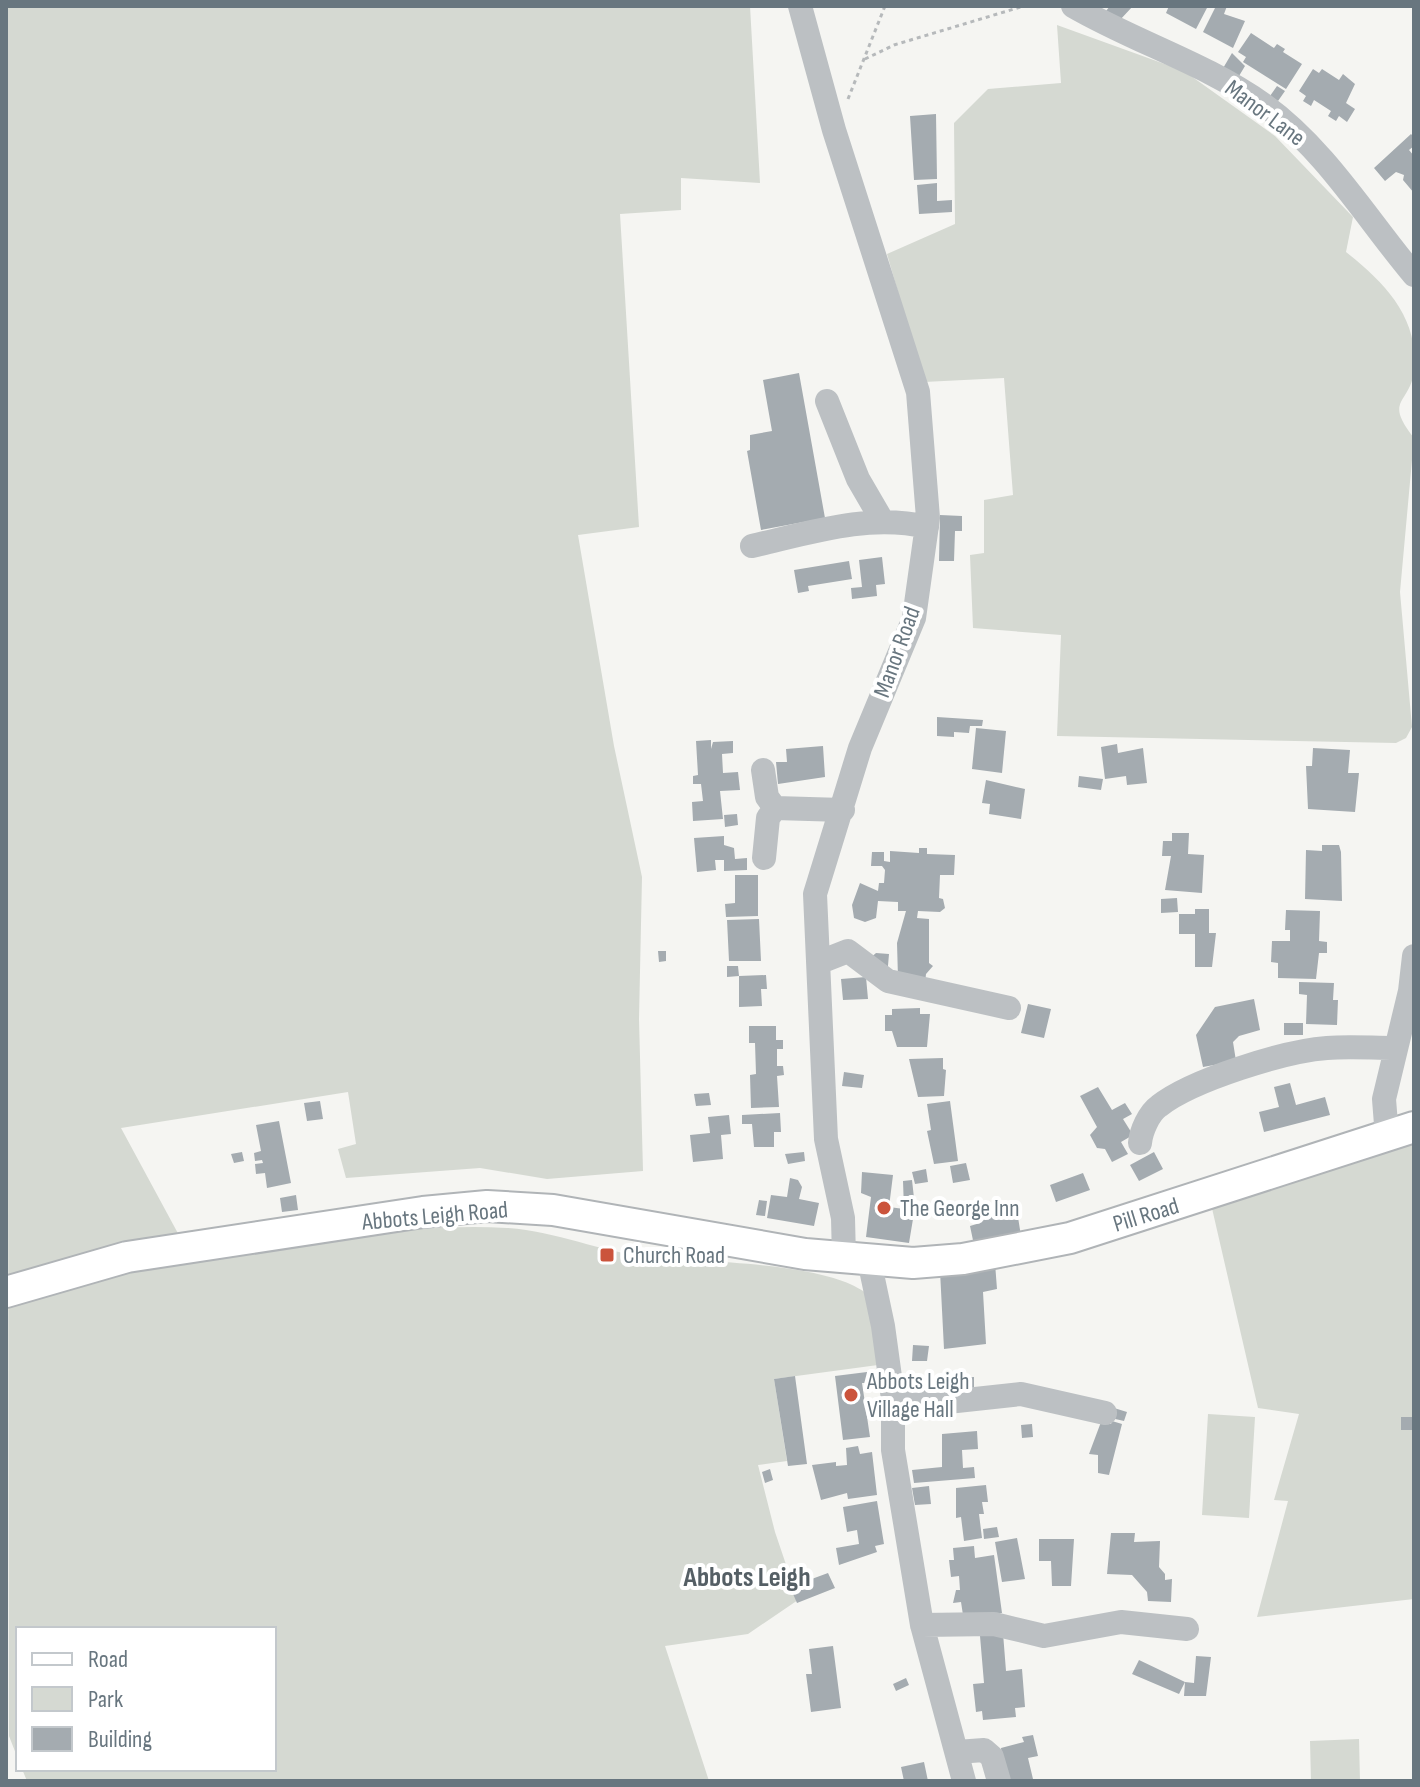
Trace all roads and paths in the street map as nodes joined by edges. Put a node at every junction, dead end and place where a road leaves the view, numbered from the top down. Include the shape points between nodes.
1 (800, 6) edge
2 (885, 6) edge
3 (1024, 6) edge
4 (1073, 6) edge
5 (865, 59) junction
6 (834, 130) junction
7 (1414, 275) edge
8 (827, 401) dead end
9 (883, 522) junction
10 (927, 527) junction
11 (752, 546) dead end
12 (763, 770) dead end
13 (775, 808) junction
14 (843, 810) junction
15 (764, 858) dead end
16 (1414, 956) edge
17 (820, 962) junction
18 (1009, 1008) dead end
19 (1395, 1048) junction
20 (1401, 1132) edge
21 (1140, 1143) dead end
22 (856, 1259) junction
23 (6, 1292) edge
24 (893, 1399) junction
25 (1105, 1413) dead end
26 (922, 1625) junction
27 (1187, 1629) dead end
28 (957, 1752) junction
29 (964, 1781) edge
30 (999, 1781) edge

1 - 6 street, Manor Road
2 - 5 path
3 - 5 path via 894,45
4 - 7 street, Manor Lane via 1264,106 1307,143
5 - 6 path
6 - 10 street, Manor Road via 918,392
8 - 9 street via 858,479
9 - 10 street
9 - 11 street via 842,525
10 - 14 street, Manor Road via 914,618 860,748
12 - 13 street via 767,797
13 - 14 street
13 - 15 street via 768,818
14 - 17 street, Manor Road via 815,894
16 - 19 street
17 - 18 street via 848,951 888,981
17 - 22 street, Manor Road via 826,1139
19 - 20 street via 1384,1099
19 - 21 street via 1326,1048 1208,1080 1157,1106
20 - 22 main road, Pill Road via 1070,1238 943,1255
22 - 23 main road, Abbots Leigh Road via 737,1244 553,1210 487,1206 127,1257
22 - 24 street
24 - 25 street via 929,1404 1033,1395
24 - 26 street via 893,1450
26 - 27 street via 994,1624 1044,1636 1121,1622
26 - 28 street
28 - 29 street
28 - 30 street via 984,1750 992,1757

